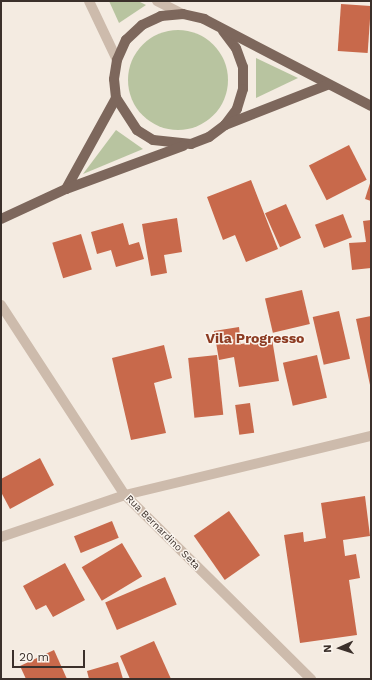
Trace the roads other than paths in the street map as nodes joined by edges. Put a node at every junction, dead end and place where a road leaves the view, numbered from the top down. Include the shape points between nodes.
1 (89, 1) edge
2 (157, 1) edge
3 (182, 14) junction
4 (223, 31) junction
5 (117, 60) junction
6 (327, 85) junction
7 (116, 98) junction
8 (371, 106) edge
9 (225, 125) junction
10 (191, 144) junction
11 (66, 189) junction
12 (1, 219) edge
13 (1, 305) edge
14 (371, 436) edge
15 (125, 495) junction
16 (1, 537) edge
17 (311, 679) edge

1 - 5 street
2 - 3 street
3 - 4 main road via 204,19
3 - 5 main road via 161,16 142,26 126,40
4 - 6 main road via 276,55
4 - 9 main road via 236,48 243,67 243,88 237,109
5 - 7 main road via 114,79
6 - 8 main road
6 - 9 main road
7 - 10 main road via 137,130 153,140
7 - 11 main road
9 - 10 main road via 209,137
10 - 11 main road
11 - 12 main road
13 - 15 street, Rua Bernardino Seta
14 - 15 street
15 - 16 street
15 - 17 street, Rua Bernardino Seta

